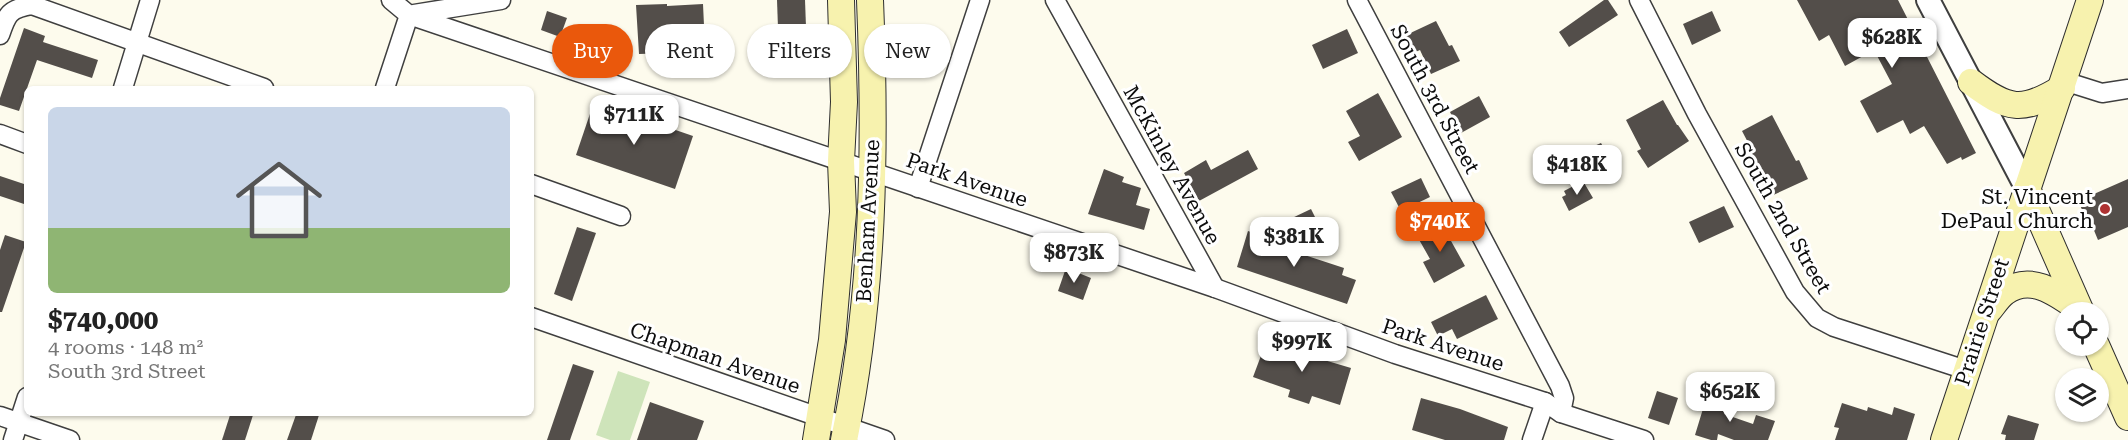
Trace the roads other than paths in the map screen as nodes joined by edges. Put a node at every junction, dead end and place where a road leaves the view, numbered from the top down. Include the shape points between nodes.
1 (150, 0) edge
2 (391, 0) edge
3 (501, 0) edge
4 (841, 0) edge
5 (870, 0) edge
6 (980, 0) edge
7 (1055, 0) edge
8 (1357, 0) edge
9 (1639, 0) edge
10 (1928, 0) edge
11 (2090, 0) edge
12 (409, 15) junction
13 (0, 35) edge
14 (136, 43) junction
15 (1971, 82) junction
16 (2063, 84) junction
17 (124, 86) edge
18 (258, 86) edge
19 (386, 86) edge
20 (2128, 89) edge
21 (0, 134) edge
22 (24, 143) edge
23 (841, 160) junction
24 (873, 171) junction
25 (534, 185) edge
26 (918, 188) junction
27 (2027, 189) junction
28 (621, 216) dead end
29 (1215, 288) junction
30 (2069, 302) edge
31 (2077, 302) edge
32 (1984, 315) junction
33 (534, 318) edge
34 (2101, 356) edge
35 (1966, 370) junction
36 (1545, 402) junction
37 (24, 406) edge
38 (1561, 413) junction
39 (0, 416) edge
40 (2128, 417) edge
41 (19, 422) junction
42 (818, 429) edge
43 (845, 433) edge
44 (13, 440) edge
45 (70, 440) edge
46 (885, 440) edge
47 (1533, 440) edge
48 (1644, 440) edge
49 (1944, 440) edge

1 - 14 street
2 - 12 street
3 - 12 street
4 - 23 main road, Benham Avenue
5 - 24 main road, Benham Avenue
6 - 26 street
7 - 29 street, McKinley Avenue
8 - 38 street, South 3rd Street via 1560,386
9 - 35 street, South 2nd Street via 1762,234 1795,292 1817,318
10 - 15 street
11 - 16 main road, Prairie Street
12 - 19 street
12 - 23 street, Park Avenue
13 - 14 street via 6,15 32,5
14 - 17 street
14 - 18 street
15 - 16 main road via 2007,105 2041,101
15 - 27 street
16 - 20 street via 2102,93
16 - 27 main road, Prairie Street
21 - 22 street
23 - 24 street, Park Avenue
23 - 42 main road, Benham Avenue via 843,212 838,279
24 - 26 street, Park Avenue
24 - 43 main road, Benham Avenue via 859,349
25 - 28 street
26 - 29 street, Park Avenue
27 - 31 main road
27 - 32 main road, Prairie Street
29 - 36 street, Park Avenue via 1395,354
30 - 32 main road via 2053,290 2034,284 2016,286 2004,292
32 - 35 main road, Prairie Street
33 - 42 street, Chapman Avenue
34 - 40 main road
35 - 49 main road, Prairie Street
36 - 38 street, Park Avenue
36 - 47 street
37 - 41 street
38 - 48 street, Park Avenue
39 - 41 street
41 - 44 street
41 - 45 street
42 - 43 street, Chapman Avenue
43 - 46 street, Chapman Avenue

